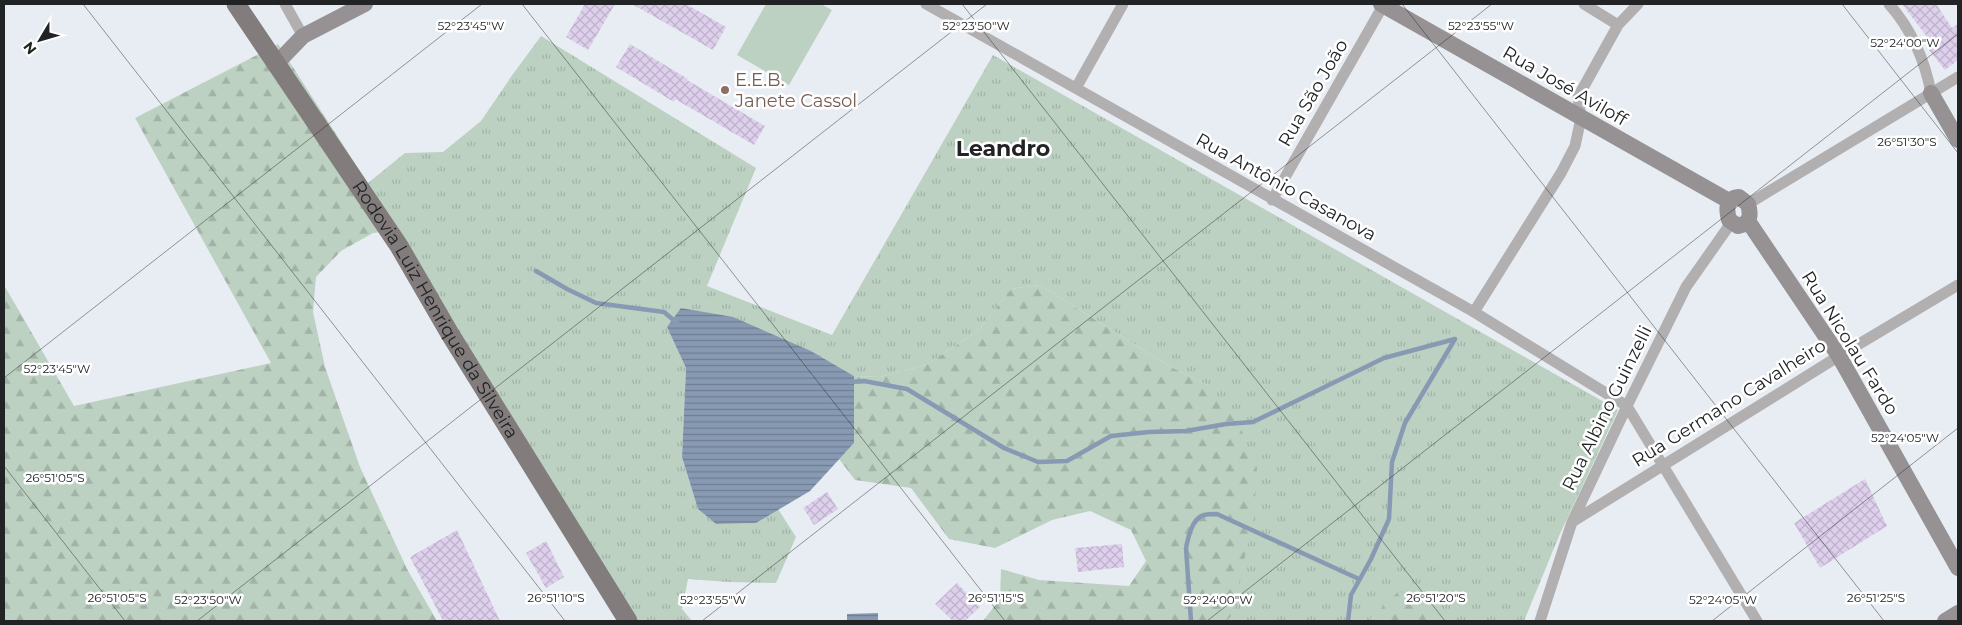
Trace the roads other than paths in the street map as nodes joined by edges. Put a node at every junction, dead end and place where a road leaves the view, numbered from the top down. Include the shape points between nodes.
1 (236, 4) edge
2 (285, 4) edge
3 (363, 4) edge
4 (926, 4) edge
5 (1123, 4) edge
6 (1383, 4) edge
7 (1584, 4) edge
8 (1638, 4) edge
9 (1889, 4) edge
10 (1618, 25) junction
11 (303, 36) junction
12 (277, 63) junction
13 (1958, 77) edge
14 (1076, 88) junction
15 (1931, 93) junction
16 (1581, 118) junction
17 (1958, 140) edge
18 (1272, 200) junction
19 (1729, 201) junction
20 (1748, 204) junction
21 (1748, 221) junction
22 (1731, 223) junction
23 (1958, 285) edge
24 (1474, 312) junction
25 (1839, 356) junction
26 (1627, 406) junction
27 (1663, 464) junction
28 (1572, 522) junction
29 (1958, 568) edge
30 (1958, 614) edge
31 (628, 621) edge
32 (1540, 621) edge
33 (1757, 621) edge
34 (1945, 621) edge

1 - 12 main road, Rodovia Luiz Henrique da Silveira
2 - 11 street
3 - 11 street
4 - 14 street, Rua Antônio Casanova
5 - 14 street
6 - 16 street, Rua José Aviloff
6 - 18 street, Rua São João
7 - 10 street
8 - 10 street
9 - 15 street via 1914,43 1927,72
10 - 16 street via 1578,97
11 - 12 street
12 - 31 main road, Rodovia Luiz Henrique da Silveira via 399,246
13 - 15 street
14 - 18 street, Rua Antônio Casanova
15 - 17 street
15 - 20 street
16 - 19 street, Rua José Aviloff
16 - 24 street via 1575,146 1561,173
18 - 24 street, Rua Antônio Casanova
19 - 20 street via 1739,197
19 - 22 street
20 - 21 street via 1751,213
21 - 22 street via 1738,226
21 - 25 street, Rua Nicolau Fardo
22 - 26 street, Rua Albino Guinzelli via 1686,287
23 - 25 street, Rua Germano Cavalheiro
24 - 26 street, Rua Antônio Casanova
25 - 27 street, Rua Germano Cavalheiro
25 - 29 street, Rua Nicolau Fardo
26 - 27 street
26 - 28 street, Rua Albino Guinzelli
27 - 28 street, Rua Germano Cavalheiro
27 - 33 street
28 - 32 street, Rua Albino Guinzelli
30 - 34 street

